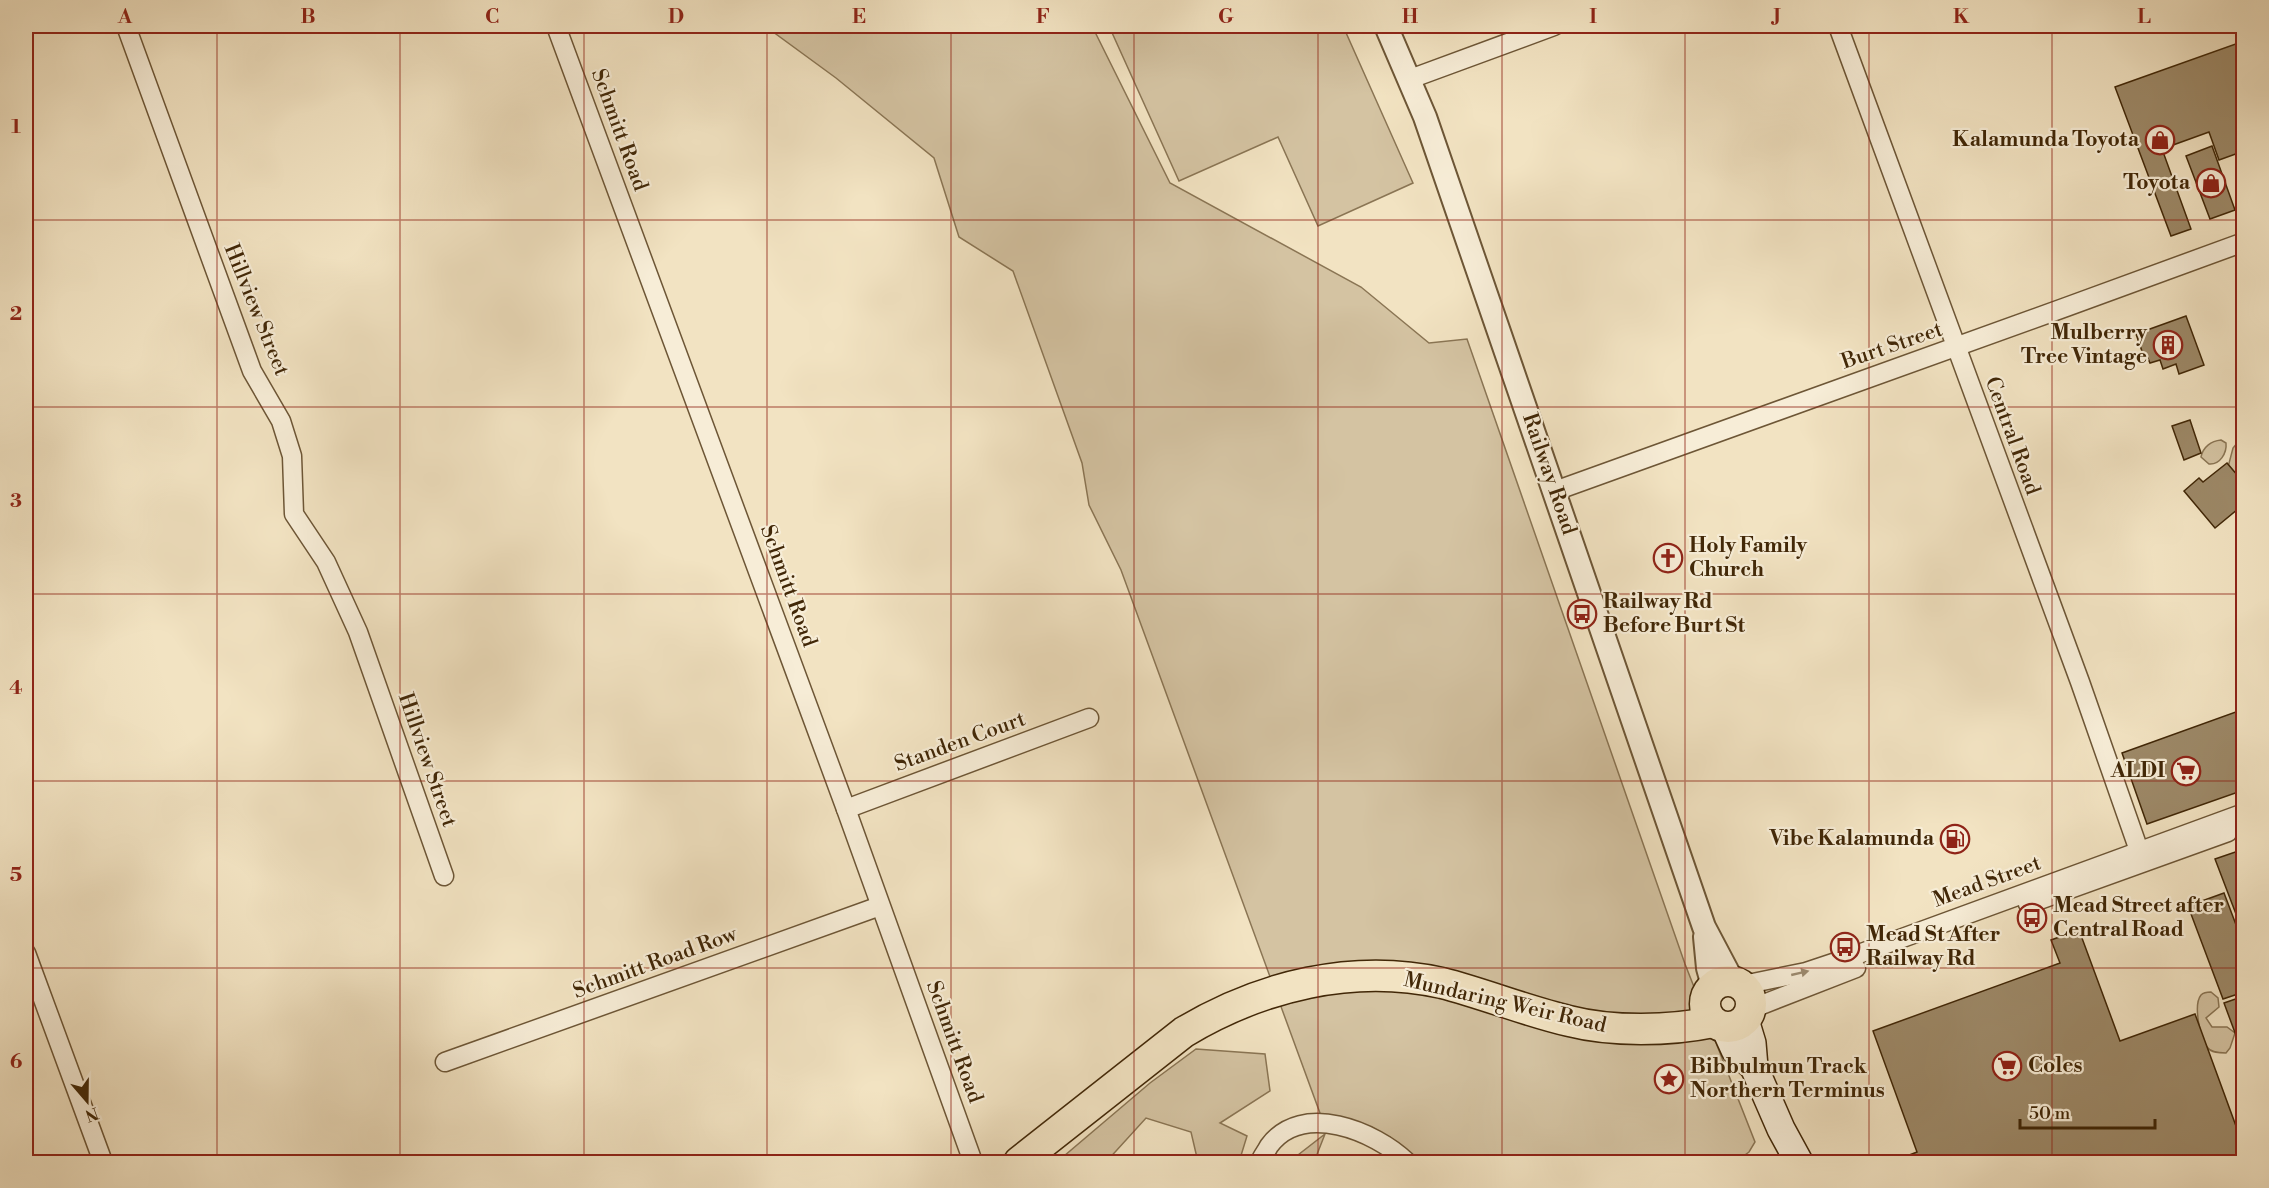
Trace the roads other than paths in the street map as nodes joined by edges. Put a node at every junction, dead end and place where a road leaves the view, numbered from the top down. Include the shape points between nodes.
1 (126, 26) edge
2 (556, 26) edge
3 (1386, 26) edge
4 (1554, 26) edge
5 (1838, 26) edge
6 (1410, 79) junction
7 (2244, 242) edge
8 (1956, 348) junction
9 (1555, 491) junction
10 (1089, 718) dead end
11 (846, 809) junction
12 (2244, 813) edge
13 (2244, 826) edge
14 (2141, 856) junction
15 (444, 876) dead end
16 (880, 906) junction
17 (26, 953) edge
18 (1729, 1003) junction
19 (445, 1062) dead end
20 (103, 1162) edge
21 (973, 1162) edge
22 (1019, 1162) edge
23 (1260, 1162) edge
24 (1407, 1162) edge
25 (1799, 1162) edge

1 - 15 street, Hillview Street via 252,371 281,421 292,456 294,514 326,562 358,632
2 - 11 street, Schmitt Road
3 - 6 street, Railway Road
4 - 6 street
5 - 8 street, Central Road
6 - 9 street, Railway Road
7 - 8 street, Burt Street
8 - 9 street, Burt Street
8 - 14 street, Central Road
9 - 18 street, Railway Road via 1704,927 1708,968
10 - 11 street, Standen Court
11 - 16 street, Schmitt Road
12 - 14 street, Mead Street
13 - 14 street, Mead Street
14 - 18 street, Mead Street via 1806,972
16 - 19 street, Schmitt Road Row
16 - 21 street, Schmitt Road
17 - 20 street
18 - 22 main road, Mundaring Weir Road via 1685,1028 1614,1028 1570,1022 1441,983 1410,978 1356,977 1297,985 1241,1002 1184,1032
18 - 25 main road, Railway Road via 1752,1043 1754,1067
23 - 24 street via 1275,1138 1285,1131 1319,1122 1347,1127 1376,1140

